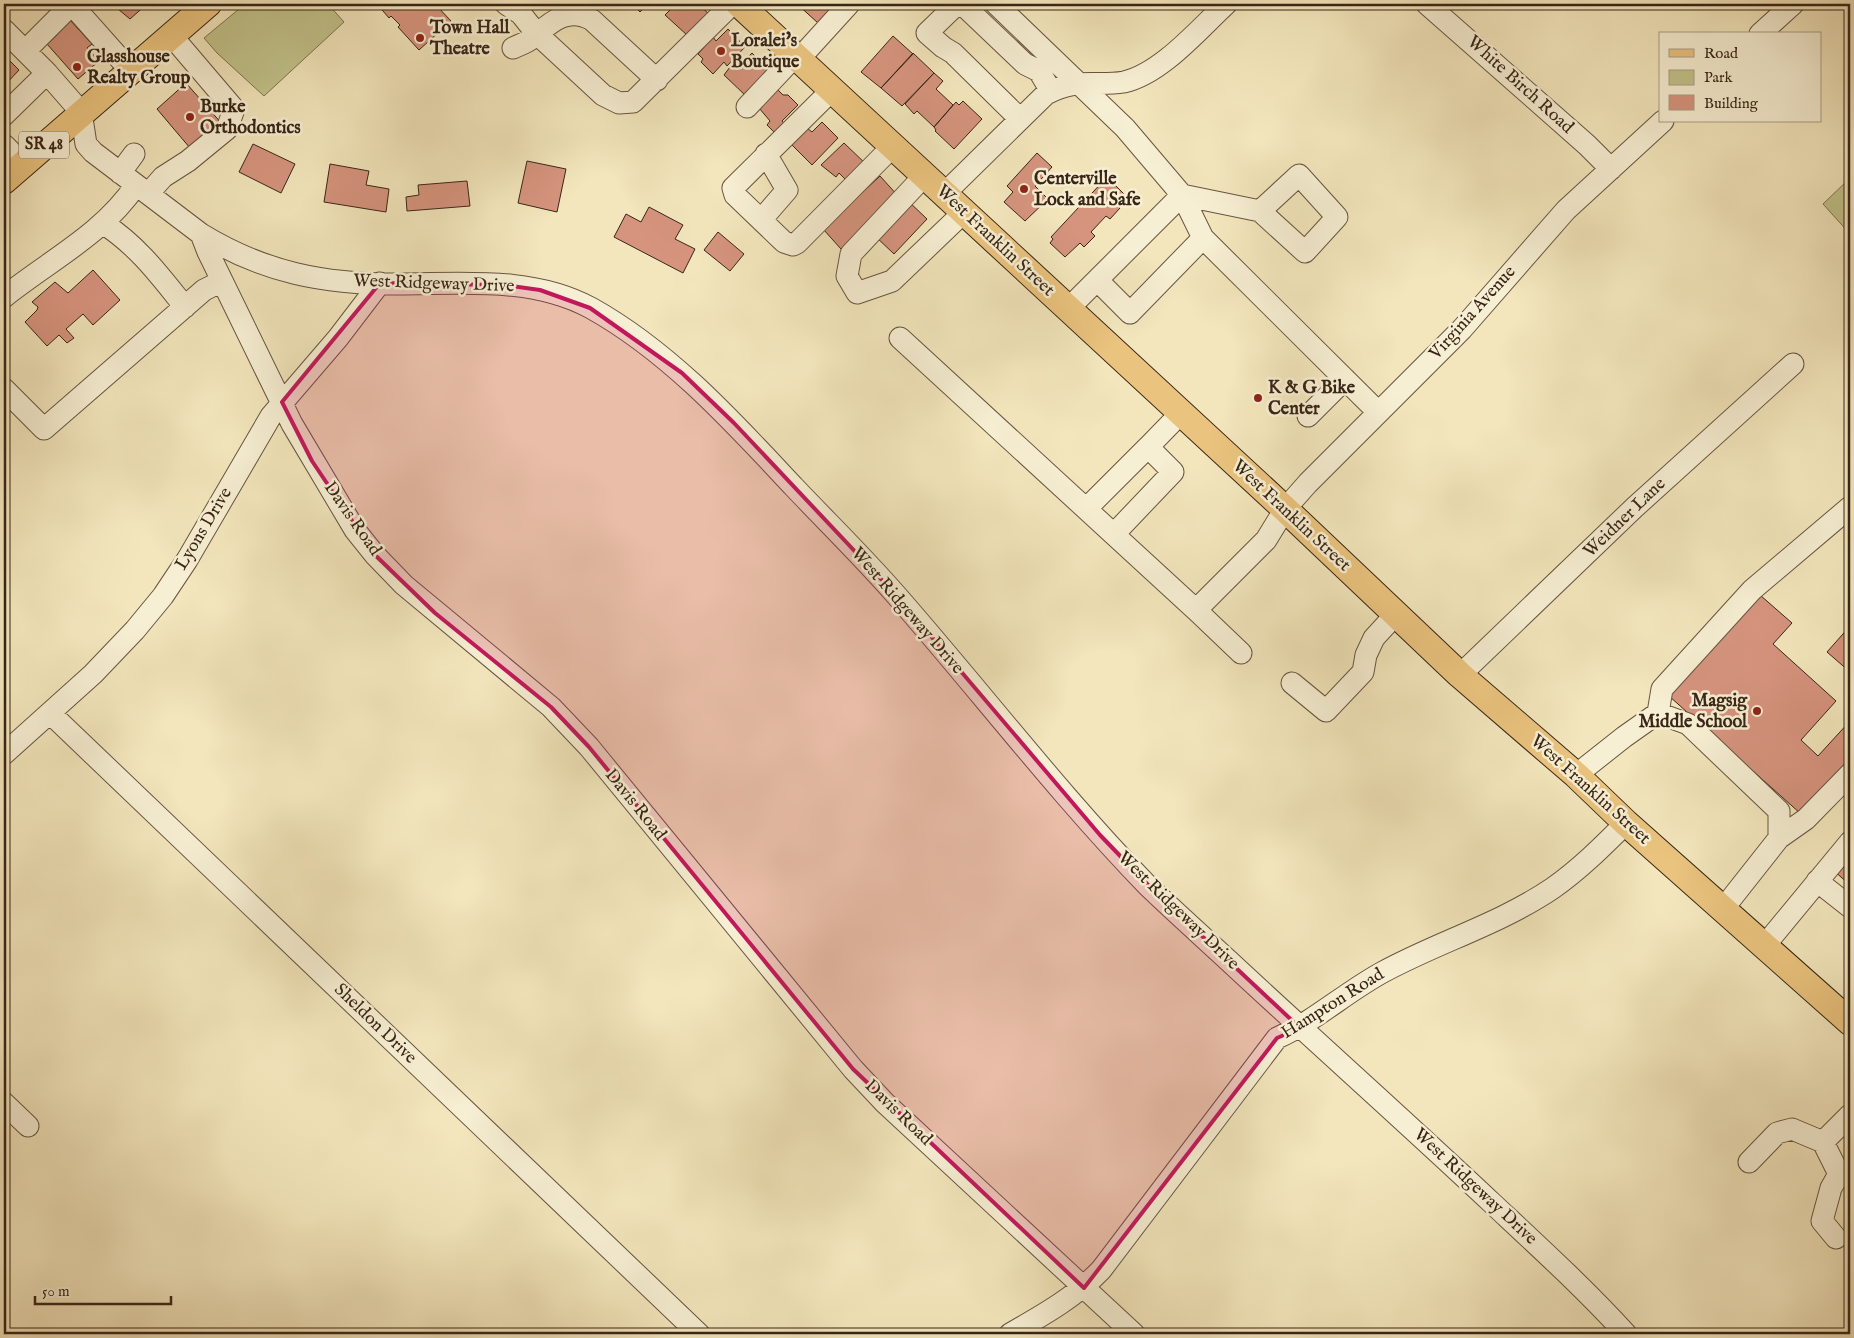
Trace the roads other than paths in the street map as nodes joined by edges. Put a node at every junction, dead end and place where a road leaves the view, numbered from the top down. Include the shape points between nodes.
1 (208, 4) edge
2 (732, 4) edge
3 (739, 4) edge
4 (849, 4) edge
5 (957, 4) edge
6 (962, 4) edge
7 (996, 4) edge
8 (1226, 4) edge
9 (1427, 4) edge
10 (76, 6) edge
11 (520, 7) edge
12 (1779, 8) edge
13 (4, 30) edge
14 (1761, 32) edge
15 (536, 33) junction
16 (171, 35) junction
17 (513, 48) dead end
18 (4, 50) edge
19 (25, 51) junction
20 (797, 57) junction
21 (130, 70) junction
22 (42, 78) junction
23 (657, 80) junction
24 (1080, 82) junction
25 (832, 90) junction
26 (1051, 91) junction
27 (748, 107) dead end
28 (81, 112) junction
29 (4, 114) edge
30 (1019, 118) junction
31 (1662, 122) edge
32 (4, 145) edge
33 (893, 146) junction
34 (134, 154) dead end
35 (766, 154) junction
36 (1611, 169) junction
37 (13, 173) edge
38 (925, 175) junction
39 (135, 184) junction
40 (944, 194) junction
41 (1182, 195) junction
42 (1260, 211) dead end
43 (964, 212) junction
44 (761, 220) junction
45 (104, 224) junction
46 (201, 234) junction
47 (1202, 238) junction
48 (1097, 280) junction
49 (222, 281) junction
50 (380, 283) junction
51 (4, 297) edge
52 (185, 307) junction
53 (1068, 309) junction
54 (900, 338) dead end
55 (1793, 364) dead end
56 (1345, 379) junction
57 (4, 389) edge
58 (282, 402) junction
59 (1378, 412) junction
60 (1181, 414) junction
61 (1308, 416) dead end
62 (1148, 447) junction
63 (1850, 507) edge
64 (1087, 508) junction
65 (1285, 508) junction
66 (1114, 534) junction
67 (1196, 610) junction
68 (1396, 614) junction
69 (1241, 653) dead end
70 (1460, 675) junction
71 (1292, 683) dead end
72 (51, 714) junction
73 (1658, 714) junction
74 (4, 754) edge
75 (1850, 774) edge
76 (1576, 775) junction
77 (1626, 822) junction
78 (1779, 838) junction
79 (1850, 842) edge
80 (1818, 881) junction
81 (1850, 907) edge
82 (1723, 910) junction
83 (1765, 945) junction
84 (1850, 1022) edge
85 (1300, 1028) junction
86 (4, 1102) edge
87 (1850, 1115) edge
88 (28, 1126) dead end
89 (1823, 1142) junction
90 (1748, 1162) dead end
91 (1836, 1238) dead end
92 (1084, 1288) junction
93 (699, 1334) edge
94 (1010, 1334) edge
95 (1134, 1334) edge
96 (1626, 1334) edge

1 - 16 main road, SR 48
2 - 23 street
3 - 20 main road, West Franklin Street
4 - 20 street
5 - 30 street via 927,33 953,53
6 - 26 street via 1024,64 1039,71
7 - 24 street
8 - 24 street via 1157,67 1139,78 1122,82
9 - 36 street, White Birch Road
10 - 19 street via 65,11
10 - 21 street
11 - 15 street
12 - 14 street
13 - 19 street
15 - 17 street via 530,40
15 - 23 street via 567,14 582,15 592,20
15 - 23 street via 603,95 619,103 633,102
16 - 21 main road, SR 48
16 - 39 street via 234,109 227,129 188,161 163,177
18 - 22 street
19 - 22 street
20 - 25 main road, West Franklin Street
20 - 27 street
21 - 28 main road, SR 48
22 - 28 street
22 - 29 street
24 - 26 street
24 - 41 street via 1125,128
25 - 33 main road, West Franklin Street
25 - 35 street
26 - 30 street
28 - 37 main road, SR 48
28 - 39 street, West Ridgeway Drive via 86,144
30 - 40 street
31 - 36 street, Virginia Avenue
32 - 37 street
33 - 38 main road, West Franklin Street
33 - 44 street via 797,243 784,242
34 - 39 street
35 - 44 street via 787,190
35 - 44 street via 737,182 733,191
36 - 59 street, Virginia Avenue via 1566,210 1462,329
38 - 40 main road, West Franklin Street
38 - 43 street via 852,254 847,276 857,293 892,281
39 - 45 street
39 - 46 street, West Ridgeway Drive
40 - 43 main road, West Franklin Street
41 - 42 street
41 - 47 street
41 - 48 street
43 - 53 main road, West Franklin Street
45 - 51 street
45 - 52 street via 142,255
46 - 49 street, Davis Road
46 - 50 street, West Ridgeway Drive via 254,262 279,270 335,280
47 - 48 street via 1130,313
47 - 56 street
48 - 53 street
49 - 52 street via 204,290
49 - 58 street, Davis Road
50 - 58 street, Lyons Drive via 338,338
50 - 85 street, West Ridgeway Drive via 505,285 567,298 590,308 633,335 682,374 734,423 896,595 1100,835 1152,889
52 - 57 street via 44,430
53 - 60 main road, West Franklin Street
54 - 64 street
55 - 70 street, Weidner Lane via 1635,507
56 - 59 street
56 - 61 street
58 - 72 street, Lyons Drive via 163,596 135,630
58 - 92 street, Davis Road via 312,461 355,530 375,555 435,613 552,707 589,747 853,1069 885,1103
59 - 65 street, Virginia Avenue
60 - 62 street
60 - 65 main road, West Franklin Street
62 - 64 street
62 - 66 street via 1173,472
63 - 73 street via 1752,590 1662,689
64 - 66 street
65 - 67 street, Virginia Avenue via 1266,540
65 - 68 main road, West Franklin Street
66 - 67 street
67 - 69 street
68 - 70 main road, West Franklin Street
68 - 71 street via 1374,638 1363,672 1326,711
70 - 76 main road, West Franklin Street
72 - 74 street, Lyons Drive
72 - 93 street, Sheldon Drive
73 - 76 street
73 - 78 street via 1688,724 1779,811
75 - 78 street via 1806,820
76 - 77 main road, West Franklin Street
77 - 82 main road, West Franklin Street
77 - 85 street, Hampton Road via 1590,859 1552,888 1383,972
78 - 82 street
79 - 80 street
80 - 81 street
80 - 83 street
82 - 83 main road, West Franklin Street
83 - 84 main road, West Franklin Street
85 - 92 street, Hampton Road via 1277,1038
85 - 96 street, West Ridgeway Drive via 1370,1089
86 - 88 street
87 - 89 street
89 - 90 street via 1792,1129 1777,1133
89 - 91 street via 1839,1174 1831,1188 1822,1221
92 - 94 street, Hampton Road
92 - 95 street, Davis Road

